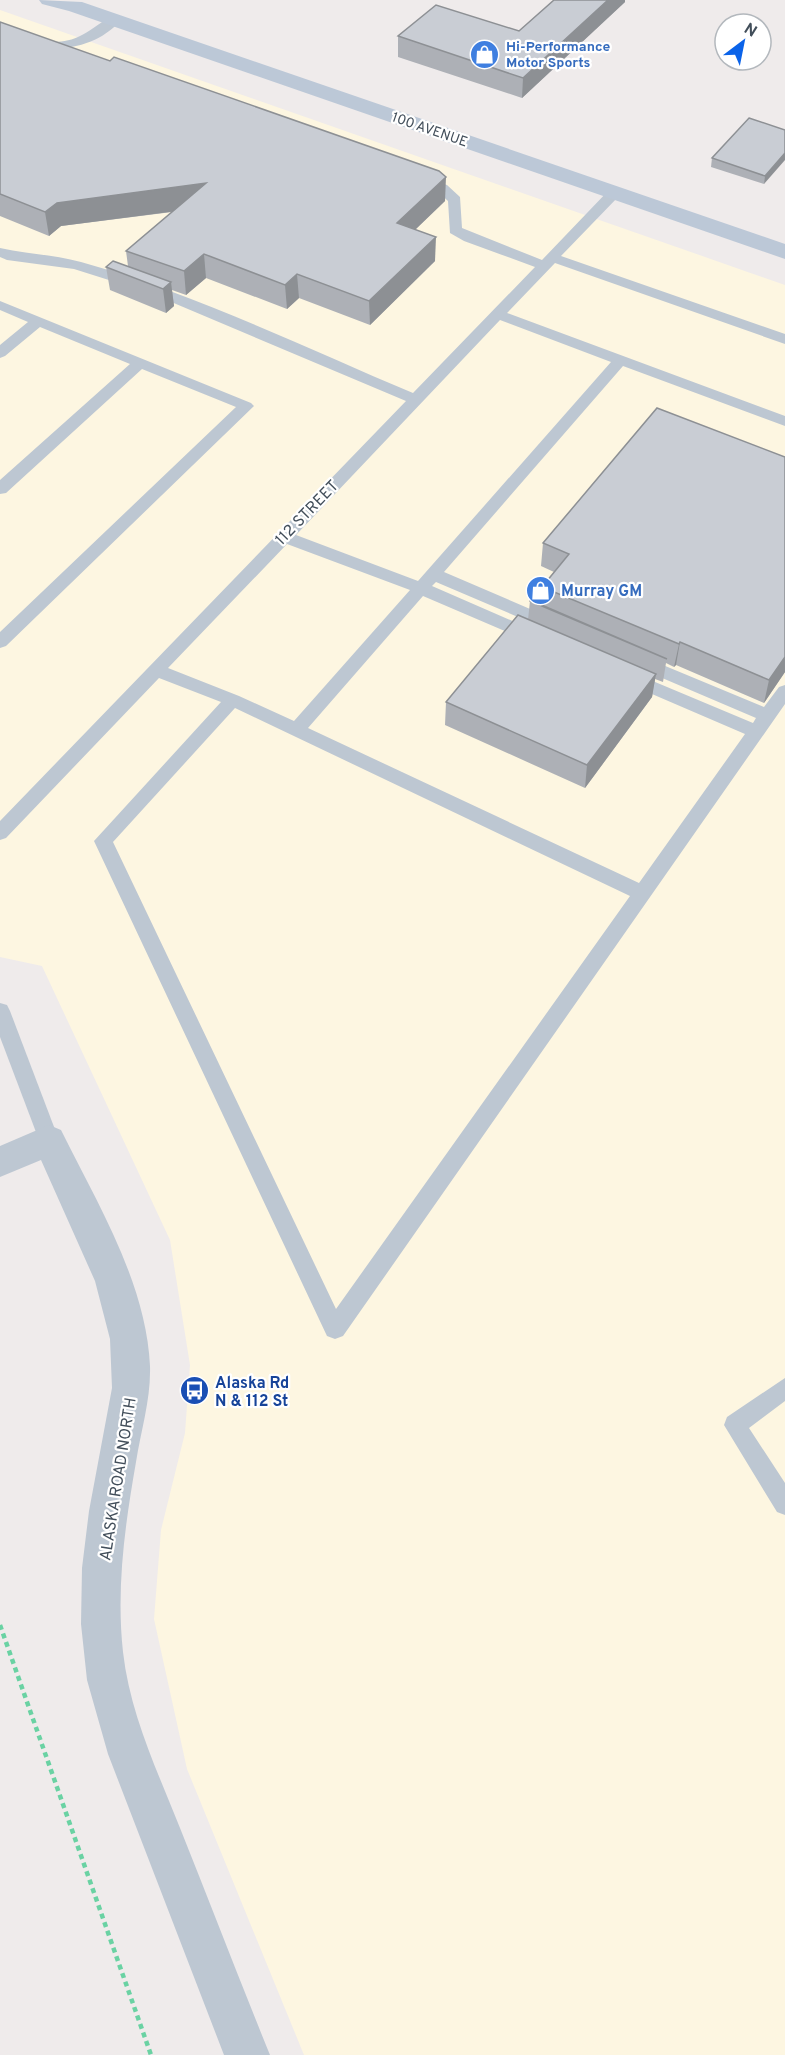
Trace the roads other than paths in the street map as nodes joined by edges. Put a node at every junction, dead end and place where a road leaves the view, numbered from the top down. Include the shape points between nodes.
1 (49, 0) edge
2 (70, 3) edge
3 (115, 20) junction
4 (0, 34) edge
5 (410, 176) edge
6 (614, 193) junction
7 (784, 249) edge
8 (6, 254) edge
9 (547, 261) junction
10 (0, 268) edge
11 (0, 305) edge
12 (496, 314) junction
13 (39, 320) junction
14 (785, 339) edge
15 (0, 353) edge
16 (621, 360) junction
17 (141, 362) junction
18 (414, 399) junction
19 (785, 422) edge
20 (0, 489) edge
21 (283, 536) junction
22 (433, 574) junction
23 (421, 588) junction
24 (563, 629) edge
25 (0, 642) edge
26 (551, 644) edge
27 (627, 657) edge
28 (156, 669) junction
29 (616, 672) edge
30 (785, 691) edge
31 (233, 700) junction
32 (768, 716) junction
33 (296, 730) junction
34 (757, 732) junction
35 (0, 833) edge
36 (642, 893) junction
37 (0, 1011) edge
38 (49, 1140) junction
39 (0, 1162) edge
40 (785, 1388) edge
41 (785, 1504) edge
42 (247, 2055) edge

1 - 2 main road, 100 AVENUE
2 - 3 main road, 100 AVENUE
3 - 4 lane via 91,38 71,46 48,47
3 - 6 main road, 100 AVENUE
5 - 9 lane via 442,188 455,200 455,230 469,238
6 - 7 main road, 100 AVENUE
6 - 9 lane, 112 STREET
8 - 10 lane
8 - 18 lane via 76,266 155,290
9 - 12 lane, 112 STREET
9 - 14 lane
11 - 13 lane
12 - 16 lane
12 - 18 lane, 112 STREET
13 - 15 lane
13 - 17 lane
16 - 19 lane
16 - 22 lane
17 - 20 lane
17 - 25 lane via 246,406
18 - 21 lane, 112 STREET
21 - 23 lane
21 - 28 lane, 112 STREET
22 - 23 lane
22 - 24 lane
23 - 26 lane
23 - 33 lane
27 - 32 lane
28 - 31 lane
28 - 35 lane, 112 STREET
29 - 34 lane
30 - 32 lane
31 - 33 lane
31 - 36 lane via 103,841 335,1329
32 - 34 lane
33 - 36 lane
34 - 36 lane
37 - 38 lane, ALASKA ROAD NORTH
38 - 39 street
38 - 42 street, ALASKA ROAD NORTH via 103,1258 121,1308 132,1362 130,1406 105,1533 100,1611 107,1681 124,1739
40 - 41 lane via 735,1425

